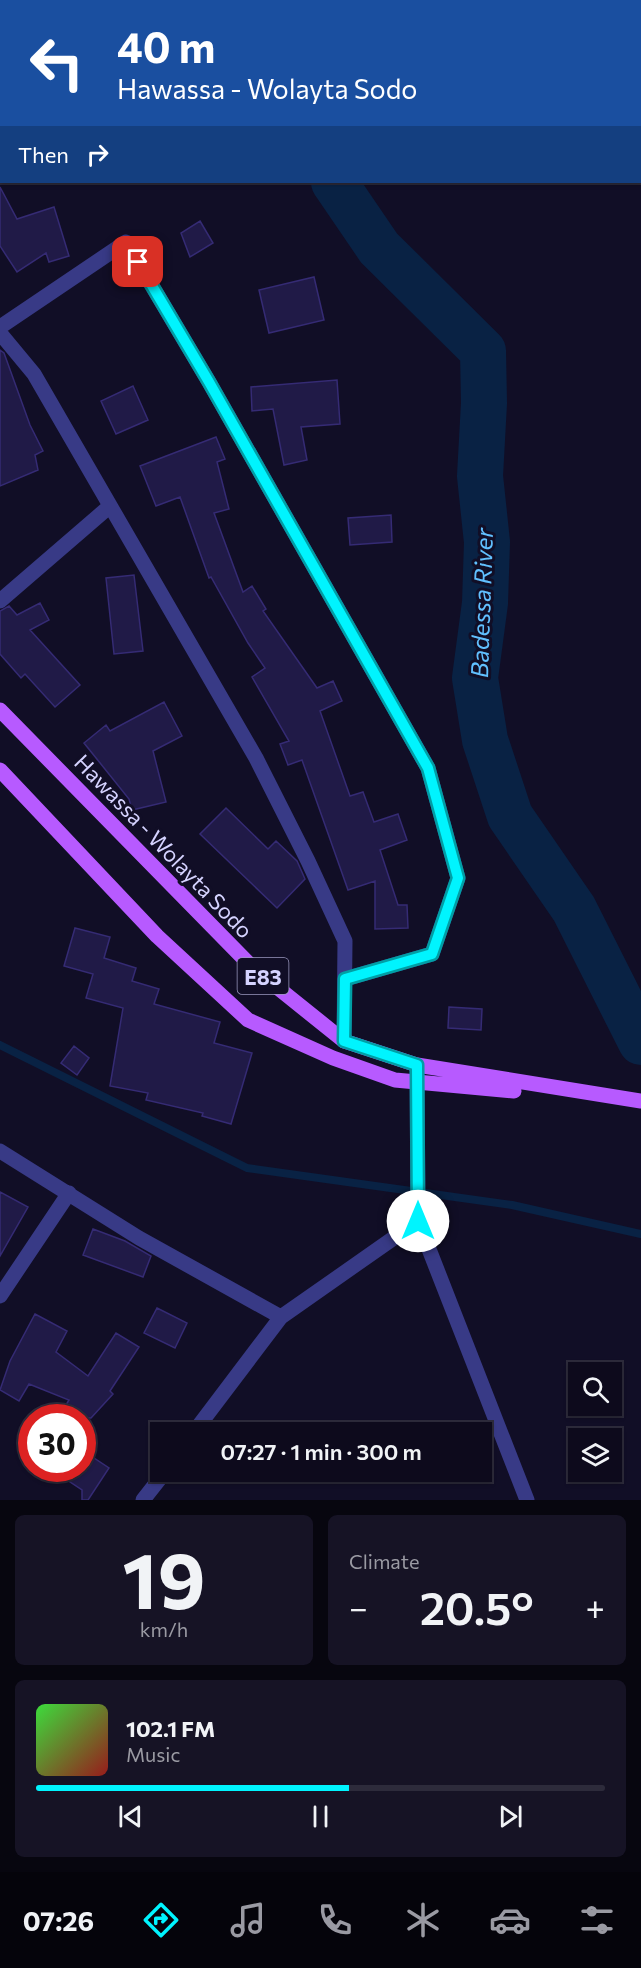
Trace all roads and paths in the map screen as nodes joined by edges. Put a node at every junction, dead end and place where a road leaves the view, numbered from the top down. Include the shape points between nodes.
1 (0, 327) edge
2 (0, 333) edge
3 (110, 506) junction
4 (0, 601) edge
5 (0, 710) edge
6 (0, 770) edge
7 (345, 979) junction
8 (344, 1041) junction
9 (417, 1065) junction
10 (417, 1081) junction
11 (612, 1098) junction
12 (641, 1101) edge
13 (0, 1151) edge
14 (69, 1193) junction
15 (418, 1221) junction
16 (0, 1296) edge
17 (281, 1317) junction
18 (202, 1422) edge
19 (157, 1482) edge
20 (143, 1500) edge
21 (527, 1500) edge

1 - 7 street via 126,242 428,768 458,878 432,954
2 - 3 street via 34,374
3 - 4 street
3 - 7 street via 256,758 308,861 345,941
5 - 8 main road, Hawassa - Wolayta Sodo / E83 via 252,967
6 - 10 main road, Hawassa - Wolayta Sodo / E83 via 157,936 248,1020 333,1058 395,1080
7 - 8 street
8 - 9 main road, Hawassa - Wolayta Sodo / E83
9 - 10 street
9 - 11 main road, Hawassa - Wolayta Sodo / E83
10 - 11 main road, Hawassa - Wolayta Sodo / E83
10 - 15 street
11 - 12 main road, Hawassa - Wolayta Sodo / E83
13 - 14 street
14 - 16 street
14 - 17 street via 139,1238
15 - 17 street
15 - 21 street
17 - 18 street
19 - 20 street

